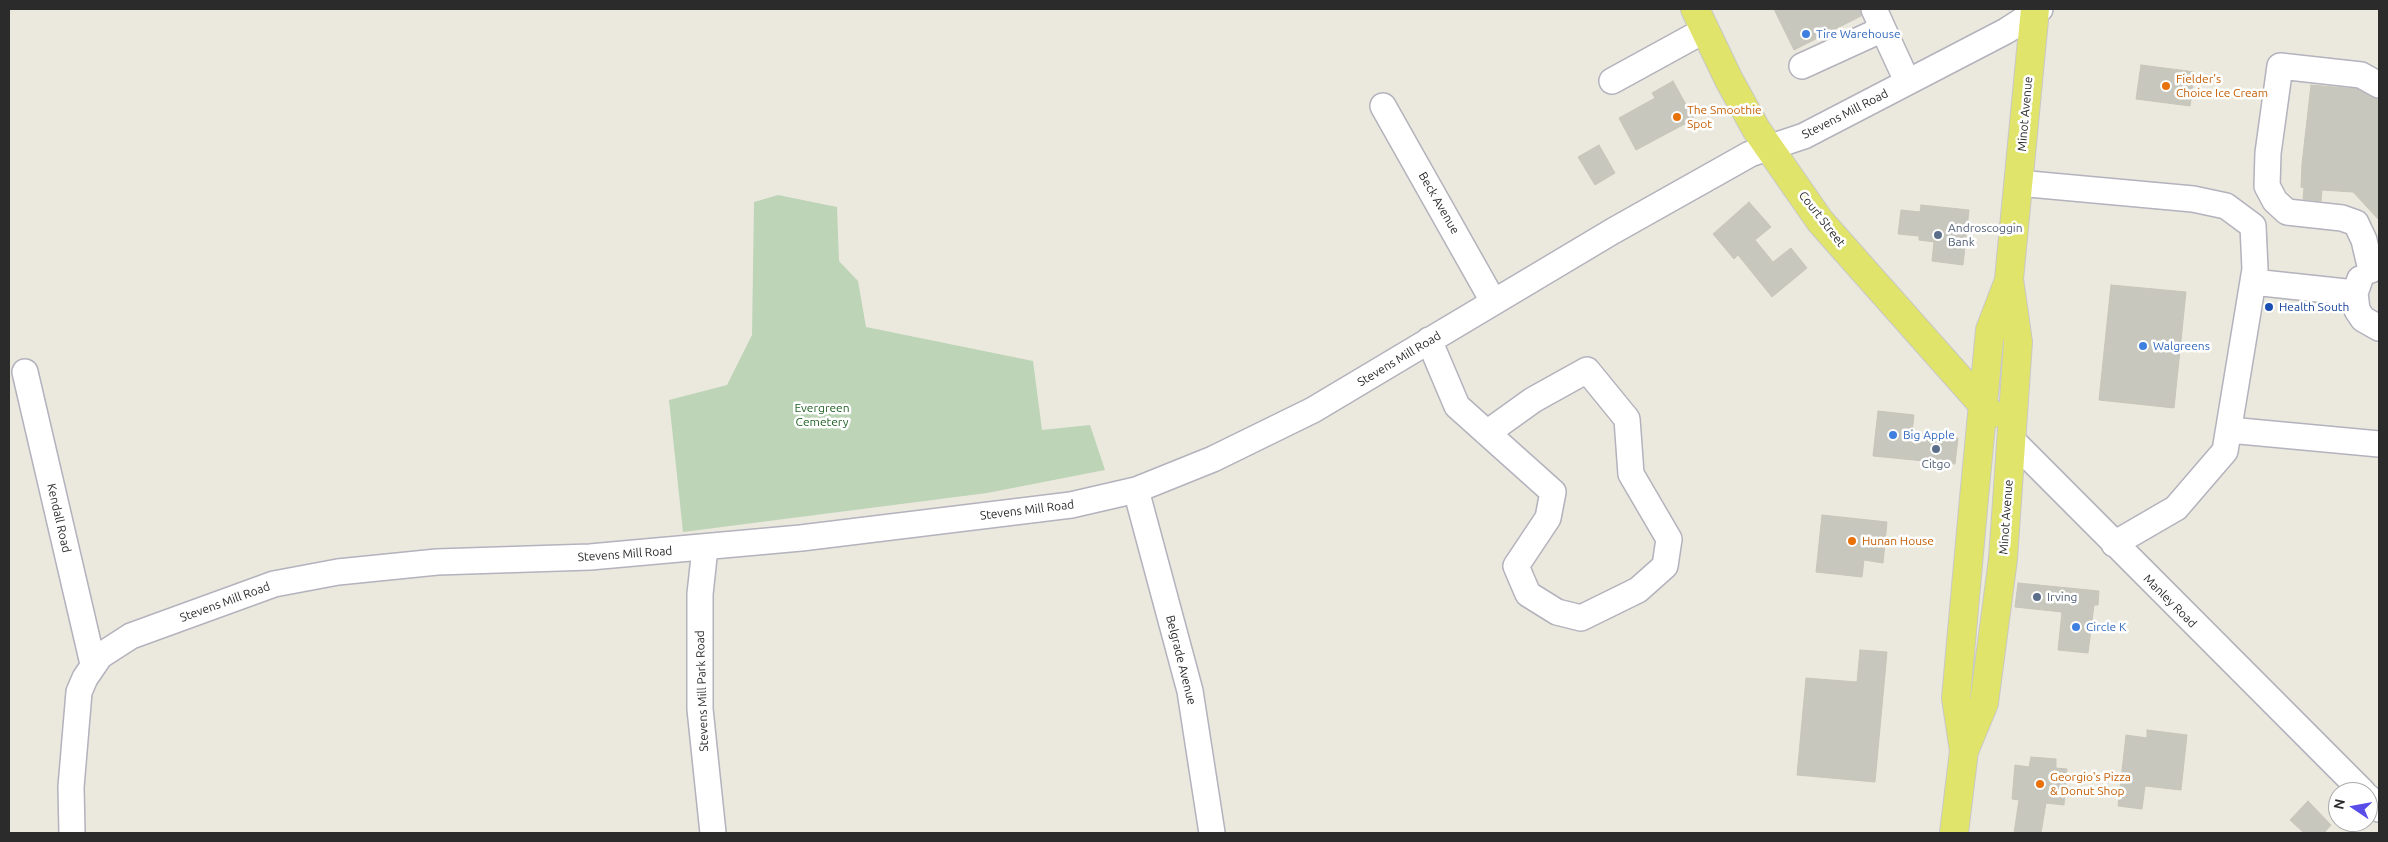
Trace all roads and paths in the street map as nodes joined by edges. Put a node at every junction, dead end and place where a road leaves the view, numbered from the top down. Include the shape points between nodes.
1 (2036, 10) edge
2 (1700, 19) edge
3 (1879, 19) edge
4 (1802, 66) dead end
5 (1612, 81) dead end
6 (1907, 82) junction
7 (2379, 85) edge
8 (1384, 106) dead end
9 (1769, 147) junction
10 (2018, 183) junction
11 (2375, 268) edge
12 (2009, 279) junction
13 (2253, 282) junction
14 (2355, 293) junction
15 (1493, 301) junction
16 (2379, 328) edge
17 (1429, 340) junction
18 (25, 372) dead end
19 (1984, 404) junction
20 (2229, 430) junction
21 (1487, 433) junction
22 (2012, 440) junction
23 (2379, 444) edge
24 (1136, 490) junction
25 (2114, 544) junction
26 (705, 548) junction
27 (93, 664) junction
28 (1964, 750) junction
29 (2353, 782) edge
30 (72, 833) edge
31 (712, 833) edge
32 (1212, 833) edge
33 (1954, 833) edge

1 - 6 street, Stevens Mill Road via 2006,31
1 - 10 main road, Minot Avenue
2 - 5 street
2 - 9 main road, Court Street via 1729,80
3 - 4 street
3 - 6 street
6 - 9 street, Stevens Mill Road via 1804,136
7 - 11 street via 2361,75 2280,66 2268,153 2267,186 2274,201 2287,212 2342,218 2356,223
8 - 15 street, Beck Avenue
9 - 15 street, Stevens Mill Road via 1732,164
9 - 19 main road, Court Street via 1820,221
10 - 12 main road, Minot Avenue
10 - 13 street via 2193,199 2226,206 2253,226
11 - 14 street via 2359,280
12 - 19 main road, Minot Avenue via 1990,330
12 - 22 main road, Minot Avenue via 2018,342
13 - 14 street
13 - 20 street
14 - 16 street via 2357,310 2363,319
15 - 17 street, Stevens Mill Road
17 - 21 street via 1458,406
17 - 24 street, Stevens Mill Road via 1269,433
18 - 27 street, Kendall Road
19 - 22 main road, Manley Road
19 - 28 main road, Minot Avenue via 1956,698
20 - 23 street
20 - 25 street via 2225,451 2176,508
21 - 21 street via 1553,492 1548,518 1516,566 1528,594 1558,612 1581,618 1638,590 1665,566 1668,539 1631,474 1627,419 1587,370 1533,400
22 - 25 street, Manley Road
22 - 28 main road, Minot Avenue via 2003,559 1984,703
24 - 26 street, Stevens Mill Road via 1071,505
24 - 32 street, Belgrade Avenue via 1190,691
25 - 29 street, Manley Road
26 - 27 street, Stevens Mill Road via 590,557 428,563 301,578 274,584 131,636
26 - 31 street, Stevens Mill Park Road via 700,594 700,709
27 - 30 street, Stevens Mill Road via 79,692 71,787
28 - 33 main road, Minot Avenue

